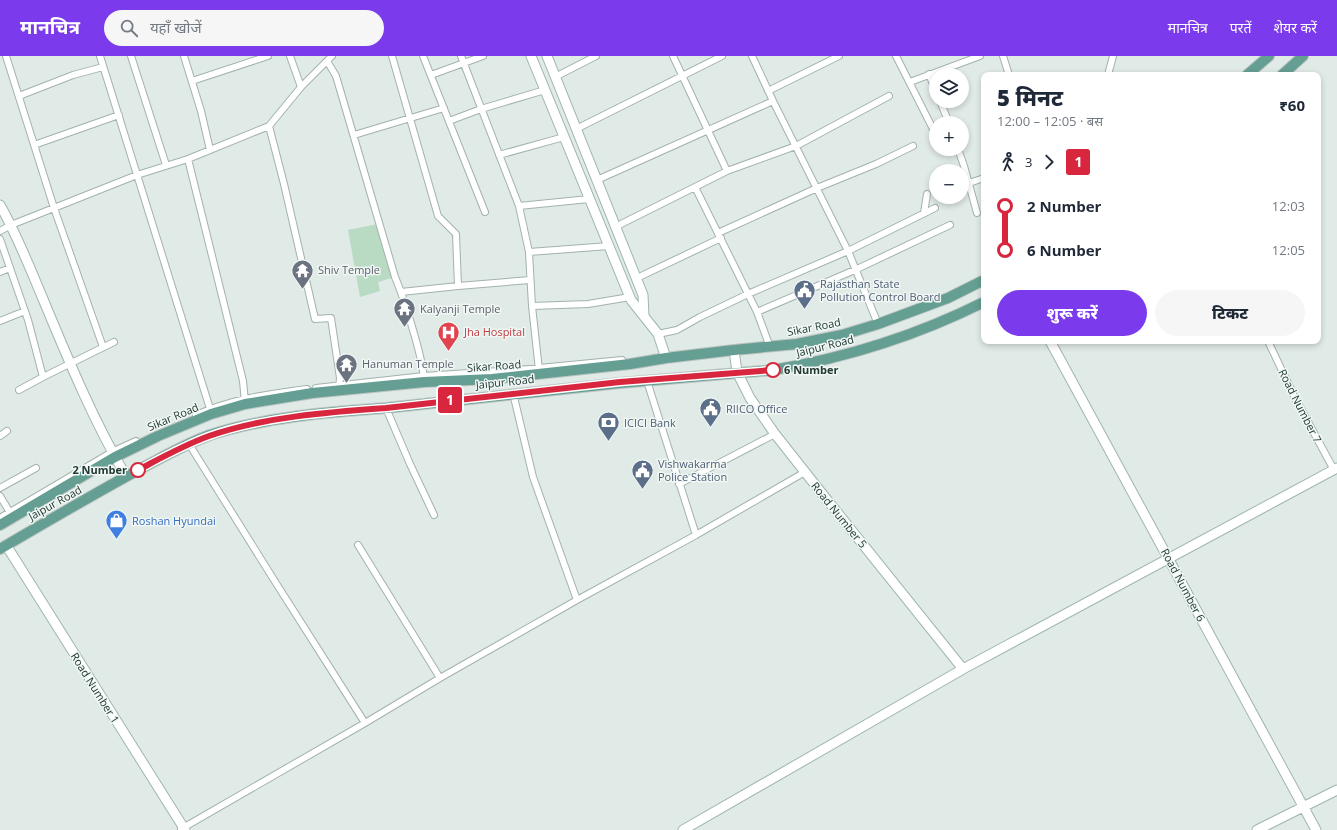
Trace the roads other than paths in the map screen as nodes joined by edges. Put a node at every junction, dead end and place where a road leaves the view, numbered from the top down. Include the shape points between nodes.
1 (6, 56) edge
2 (100, 56) edge
3 (131, 56) edge
4 (184, 56) edge
5 (268, 56) edge
6 (290, 56) edge
7 (393, 56) edge
8 (424, 56) edge
9 (461, 56) edge
10 (483, 56) edge
11 (531, 56) edge
12 (546, 56) edge
13 (596, 56) edge
14 (673, 56) edge
15 (722, 56) edge
16 (752, 56) edge
17 (840, 56) edge
18 (896, 56) edge
19 (980, 56) edge
20 (1003, 56) edge
21 (1113, 56) edge
22 (1269, 56) edge
23 (1303, 56) edge
24 (329, 58) edge
25 (464, 63) junction
26 (103, 67) junction
27 (946, 68) edge
28 (1008, 72) edge
29 (1109, 72) edge
30 (1250, 72) edge
31 (1285, 72) edge
32 (929, 74) edge
33 (431, 75) junction
34 (682, 75) junction
35 (555, 77) junction
36 (192, 81) junction
37 (910, 82) junction
38 (301, 87) junction
39 (545, 90) junction
40 (768, 91) junction
41 (18, 96) junction
42 (889, 96) dead end
43 (773, 101) junction
44 (444, 108) junction
45 (481, 110) junction
46 (119, 115) junction
47 (410, 119) junction
48 (449, 121) junction
49 (929, 121) edge
50 (269, 126) junction
51 (577, 130) junction
52 (708, 130) junction
53 (354, 135) junction
54 (564, 136) junction
55 (34, 145) junction
56 (796, 146) junction
57 (913, 146) dead end
58 (210, 150) junction
59 (499, 156) junction
60 (188, 158) junction
61 (166, 165) junction
62 (727, 171) junction
63 (137, 175) junction
64 (981, 179) edge
65 (597, 180) junction
66 (969, 183) joint
67 (695, 187) junction
68 (816, 188) junction
69 (927, 194) dead end
70 (589, 199) junction
71 (0, 205) edge
72 (519, 206) junction
73 (54, 208) junction
74 (935, 208) dead end
75 (485, 212) dead end
76 (924, 213) junction
77 (977, 213) dead end
78 (11, 225) junction
79 (950, 225) dead end
80 (617, 229) junction
81 (0, 231) edge
82 (604, 235) junction
83 (720, 236) junction
84 (0, 239) edge
85 (609, 246) junction
86 (848, 251) junction
87 (529, 252) junction
88 (10, 268) junction
89 (857, 269) junction
90 (0, 272) edge
91 (636, 278) junction
92 (530, 280) junction
93 (981, 282) edge
94 (458, 286) junction
95 (401, 292) junction
96 (748, 294) junction
97 (630, 298) junction
98 (981, 303) edge
99 (532, 306) junction
100 (25, 311) junction
101 (757, 312) junction
102 (644, 316) junction
103 (0, 321) edge
104 (878, 324) junction
105 (658, 334) junction
106 (114, 342) dead end
107 (1052, 344) edge
108 (1269, 344) edge
109 (104, 347) junction
110 (770, 347) junction
111 (734, 350) junction
112 (666, 358) junction
113 (70, 363) junction
114 (539, 371) junction
115 (737, 372) junction
116 (43, 377) junction
117 (424, 379) junction
118 (647, 381) junction
119 (339, 388) junction
120 (19, 390) dead end
121 (513, 393) junction
122 (245, 401) junction
123 (386, 408) junction
124 (211, 411) junction
125 (7, 431) dead end
126 (775, 434) junction
127 (0, 436) edge
128 (189, 444) junction
129 (114, 455) junction
130 (36, 468) dead end
131 (1335, 469) edge
132 (805, 472) junction
133 (126, 476) junction
134 (679, 484) junction
135 (0, 488) edge
136 (0, 496) edge
137 (11, 515) junction
138 (434, 515) dead end
139 (0, 518) edge
140 (0, 525) edge
141 (696, 535) junction
142 (358, 545) dead end
143 (3, 547) edge
144 (1169, 559) junction
145 (577, 600) junction
146 (963, 669) junction
147 (440, 678) junction
148 (365, 723) junction
149 (1337, 790) edge
150 (1304, 807) junction
151 (183, 829) edge
152 (683, 830) edge
153 (1257, 830) edge
154 (1316, 830) edge

1 - 41 street
2 - 26 street
3 - 61 street
4 - 36 street
5 - 36 street
6 - 38 street
7 - 47 street
8 - 33 street
9 - 25 street
10 - 25 street
11 - 39 street
12 - 35 street
13 - 35 street
14 - 34 street
15 - 34 street
16 - 40 street
17 - 40 street
18 - 37 street
19 - 27 street
20 - 28 street
21 - 29 street
22 - 30 main road
23 - 31 main road
24 - 38 street
24 - 53 street
25 - 33 street
25 - 45 street
26 - 41 street via 73,75
26 - 46 street
32 - 37 street
33 - 44 street
34 - 51 street
34 - 52 street
35 - 51 street
36 - 58 street
37 - 49 street
38 - 50 street
39 - 45 street
39 - 54 street
40 - 43 street
41 - 55 street
42 - 56 street
43 - 52 street
43 - 56 street
44 - 47 street
44 - 48 street
45 - 48 street
45 - 59 street
46 - 55 street
46 - 63 street
47 - 53 street
47 - 94 street via 438,216 456,234
48 - 75 street
50 - 58 street
50 - 119 street via 315,320 331,318 340,378
51 - 54 street
51 - 65 street
52 - 62 street
52 - 65 street
53 - 95 street
54 - 59 street
54 - 70 street
55 - 73 street
56 - 62 street
56 - 68 street
57 - 68 street
58 - 60 street
59 - 72 street
60 - 61 street
60 - 122 street via 241,374
61 - 63 street
62 - 67 street
63 - 73 street
63 - 124 street
64 - 66 street
65 - 80 street
66 - 77 street
67 - 80 street via 621,224
67 - 83 street
68 - 83 street
68 - 86 street
69 - 76 street
70 - 72 street
70 - 82 street
71 - 78 street
72 - 87 street
73 - 78 street
73 - 109 street
74 - 76 street
76 - 86 street
78 - 81 street
78 - 113 street
79 - 89 street
80 - 82 street
80 - 91 street
82 - 85 street
83 - 91 street
83 - 96 street
84 - 88 street
85 - 87 street
85 - 97 street
86 - 89 street
86 - 96 street
87 - 92 street
88 - 90 street
88 - 100 street
89 - 101 street
89 - 104 street
91 - 102 street via 643,295
92 - 94 street
92 - 99 street
93 - 104 main road, Sikar Road via 948,298
94 - 95 street
95 - 117 street
96 - 101 street
96 - 105 street via 677,330
97 - 99 street via 588,304
97 - 102 street
98 - 115 main road, Jaipur Road via 914,332 836,357 773,370
99 - 114 street
100 - 103 street
100 - 116 street
101 - 110 street
102 - 105 street
104 - 110 main road, Sikar Road via 796,344
105 - 112 street
106 - 109 street
107 - 144 street, Road Number 6
108 - 131 street, Road Number 7 via 1294,396
109 - 113 street
110 - 111 main road, Sikar Road
111 - 112 main road, Sikar Road
111 - 115 street, Road Number 5
112 - 114 main road, Sikar Road via 630,364
113 - 116 street
113 - 129 street
114 - 117 main road, Sikar Road via 492,379
115 - 118 main road, Jaipur Road
115 - 126 street, Road Number 5 via 750,398
116 - 120 street
117 - 119 main road, Sikar Road
118 - 121 main road, Jaipur Road
118 - 134 street
119 - 122 main road, Sikar Road
121 - 123 main road, Jaipur Road
121 - 145 street via 533,478
122 - 124 main road, Sikar Road
123 - 128 main road, Jaipur Road via 256,423
123 - 138 street
124 - 129 main road, Sikar Road
125 - 127 street
126 - 132 street, Road Number 5
126 - 134 street
128 - 133 main road, Jaipur Road
128 - 148 street
129 - 133 street
129 - 137 main road, Sikar Road
130 - 135 street
131 - 144 street
132 - 141 street
132 - 146 street, Road Number 5
133 - 143 main road, Jaipur Road
134 - 141 street
136 - 137 street
137 - 139 street
137 - 140 main road, Sikar Road
141 - 145 street
142 - 147 street
143 - 151 street, Road Number 1
144 - 146 street
144 - 150 street, Road Number 6
145 - 147 street
146 - 152 street
147 - 148 street
148 - 151 street
149 - 150 street
150 - 153 street
150 - 154 street, Road Number 6

